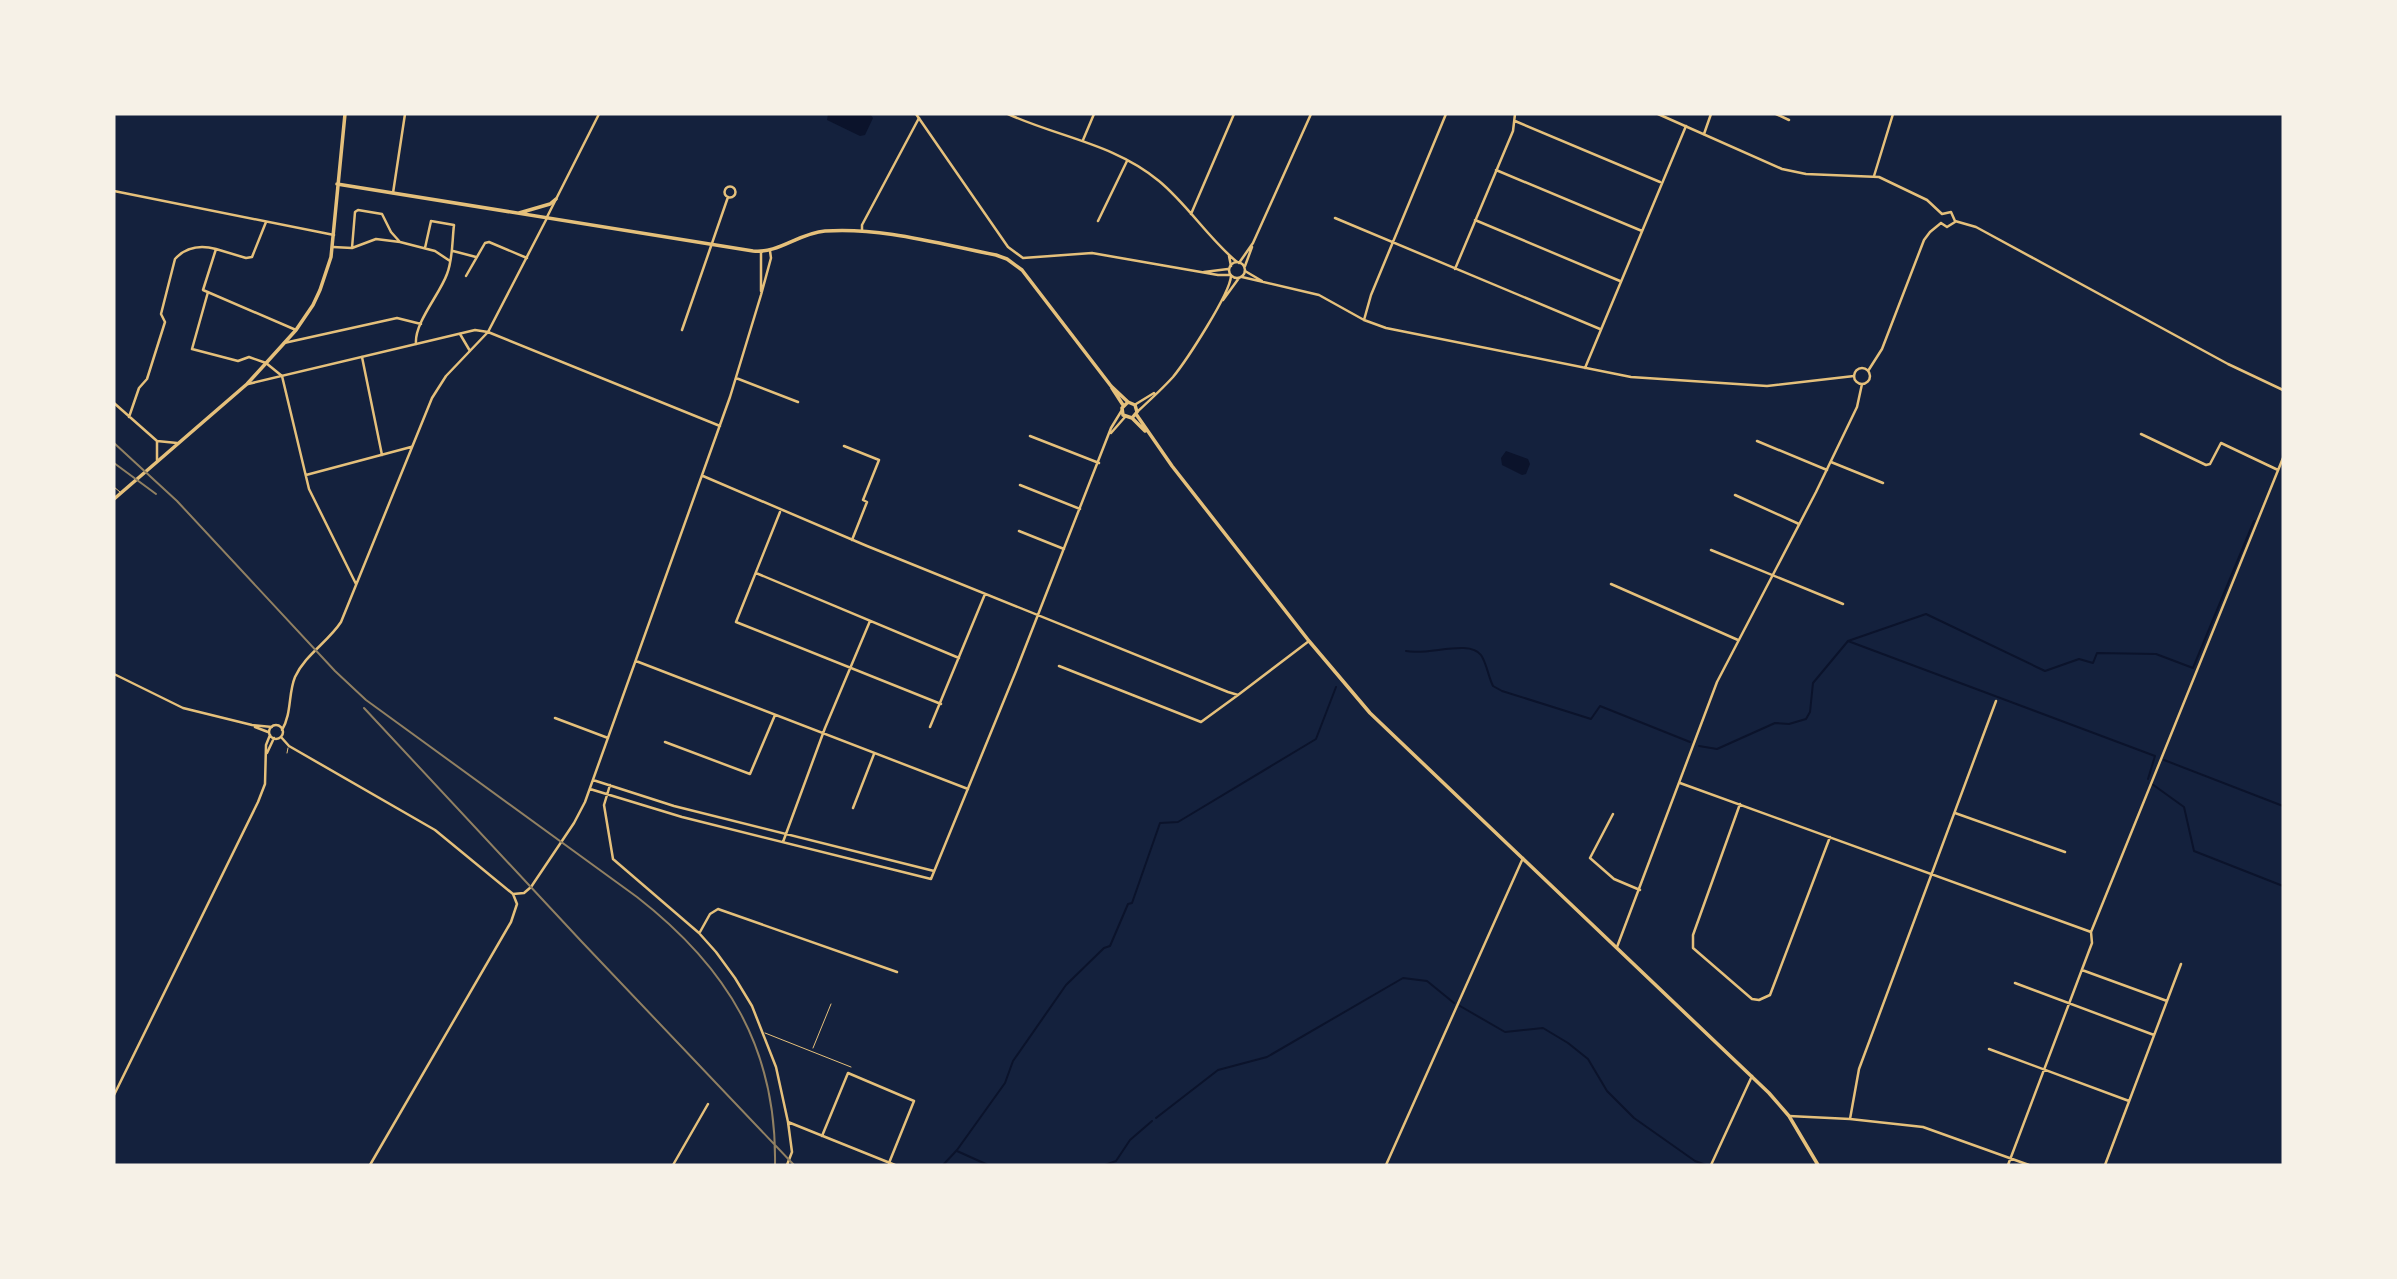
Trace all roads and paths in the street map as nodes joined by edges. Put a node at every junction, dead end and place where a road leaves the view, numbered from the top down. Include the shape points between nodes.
1 (345, 114) edge
2 (405, 114) edge
3 (599, 114) edge
4 (1008, 114) edge
5 (1094, 114) edge
6 (1234, 114) edge
7 (1311, 114) edge
8 (1446, 114) edge
9 (1515, 114) edge
10 (1658, 114) edge
11 (1711, 114) edge
12 (1776, 114) edge
13 (1893, 114) edge
14 (918, 116) edge
15 (1789, 120) dead end
16 (1515, 121) junction
17 (1686, 126) junction
18 (1704, 134) junction
19 (1083, 140) junction
20 (1127, 161) junction
21 (1496, 170) junction
22 (1874, 176) junction
23 (1661, 183) junction
24 (337, 184) junction
25 (114, 191) edge
26 (393, 193) junction
27 (728, 197) dead end
28 (556, 199) junction
29 (517, 213) junction
30 (1191, 214) junction
31 (1942, 214) junction
32 (547, 218) junction
33 (1335, 218) dead end
34 (1475, 220) junction
35 (1955, 220) junction
36 (1098, 221) dead end
37 (266, 222) junction
38 (1941, 223) junction
39 (1642, 231) junction
40 (862, 232) junction
41 (334, 235) junction
42 (400, 242) junction
43 (1252, 243) junction
44 (1394, 243) junction
45 (711, 244) junction
46 (332, 247) junction
47 (352, 248) junction
48 (425, 248) junction
49 (216, 249) junction
50 (451, 250) junction
51 (770, 251) junction
52 (761, 252) junction
53 (1229, 255) junction
54 (477, 257) junction
55 (527, 258) junction
56 (450, 261) junction
57 (1238, 262) junction
58 (1230, 267) junction
59 (1245, 269) junction
60 (1455, 269) junction
61 (1204, 272) junction
62 (1231, 275) junction
63 (466, 276) dead end
64 (1241, 278) junction
65 (1620, 281) junction
66 (1265, 283) junction
67 (208, 292) junction
68 (761, 295) junction
69 (1220, 303) junction
70 (1364, 320) junction
71 (421, 324) junction
72 (1600, 329) junction
73 (296, 330) junction
74 (682, 330) dead end
75 (488, 332) junction
76 (460, 334) junction
77 (283, 343) junction
78 (416, 344) junction
79 (470, 351) junction
80 (362, 357) junction
81 (266, 363) junction
82 (1584, 369) junction
83 (1868, 370) junction
84 (282, 376) junction
85 (1854, 376) junction
86 (736, 378) junction
87 (247, 384) junction
88 (1862, 384) junction
89 (1111, 386) junction
90 (2283, 390) edge
91 (1157, 392) junction
92 (798, 402) dead end
93 (1128, 402) junction
94 (114, 404) edge
95 (1135, 405) junction
96 (1122, 408) junction
97 (1137, 413) junction
98 (129, 417) junction
99 (1125, 417) junction
100 (1132, 418) junction
101 (720, 426) junction
102 (1147, 432) junction
103 (2141, 434) dead end
104 (1110, 435) junction
105 (1030, 436) dead end
106 (157, 441) junction
107 (1757, 441) dead end
108 (178, 443) junction
109 (844, 446) dead end
110 (411, 447) junction
111 (382, 455) junction
112 (2283, 458) edge
113 (157, 460) junction
114 (1830, 462) junction
115 (1098, 463) junction
116 (1827, 470) junction
117 (2278, 471) junction
118 (305, 475) junction
119 (703, 477) junction
120 (1883, 482) dead end
121 (1020, 485) dead end
122 (114, 487) edge
123 (121, 492) junction
124 (1735, 495) dead end
125 (114, 499) edge
126 (1080, 509) junction
127 (780, 510) junction
128 (1799, 524) junction
129 (1019, 531) dead end
130 (852, 540) junction
131 (1064, 549) junction
132 (1710, 550) dead end
133 (756, 573) junction
134 (1771, 576) junction
135 (356, 584) junction
136 (1611, 584) dead end
137 (985, 594) junction
138 (1843, 604) dead end
139 (1038, 616) junction
140 (870, 621) junction
141 (1738, 640) junction
142 (1309, 641) junction
143 (959, 658) junction
144 (636, 661) junction
145 (1059, 666) dead end
146 (851, 668) junction
147 (114, 674) edge
148 (1238, 695) junction
149 (1996, 701) dead end
150 (941, 704) junction
151 (288, 714) junction
152 (775, 715) junction
153 (555, 719) dead end
154 (252, 725) junction
155 (278, 725) junction
156 (272, 727) junction
157 (930, 727) dead end
158 (282, 730) junction
159 (825, 734) junction
160 (271, 735) junction
161 (281, 737) junction
162 (608, 738) junction
163 (665, 741) dead end
164 (289, 746) junction
165 (287, 753) dead end
166 (874, 754) junction
167 (593, 780) junction
168 (1680, 783) junction
169 (610, 785) junction
170 (590, 789) junction
171 (968, 789) junction
172 (607, 794) junction
173 (1740, 804) junction
174 (678, 807) junction
175 (853, 808) dead end
176 (1955, 813) junction
177 (1613, 814) dead end
178 (676, 815) junction
179 (785, 834) junction
180 (1830, 837) junction
181 (783, 842) junction
182 (2065, 852) dead end
183 (1523, 858) junction
184 (934, 871) junction
185 (1931, 875) junction
186 (1640, 890) junction
187 (513, 894) junction
188 (2091, 932) junction
189 (699, 933) junction
190 (1617, 947) junction
191 (2181, 964) dead end
192 (2082, 970) junction
193 (897, 972) dead end
194 (2015, 983) dead end
195 (2167, 1001) junction
196 (2070, 1003) junction
197 (831, 1004) dead end
198 (763, 1032) junction
199 (2154, 1035) junction
200 (1989, 1049) dead end
201 (813, 1050) junction
202 (851, 1067) dead end
203 (2044, 1070) junction
204 (1752, 1076) junction
205 (114, 1095) edge
206 (2129, 1101) junction
207 (708, 1104) dead end
208 (1789, 1116) junction
209 (1850, 1119) junction
210 (788, 1122) junction
211 (822, 1136) junction
212 (2011, 1159) junction
213 (889, 1163) junction
214 (370, 1165) edge
215 (673, 1165) edge
216 (787, 1165) edge
217 (895, 1165) edge
218 (1386, 1165) edge
219 (1711, 1165) edge
220 (1818, 1165) edge
221 (2008, 1165) edge
222 (2029, 1165) edge
223 (2105, 1165) edge

1 - 24 main road
2 - 26 street
3 - 28 street
4 - 19 street
5 - 19 street
6 - 30 street
7 - 43 street
8 - 44 street
9 - 16 street
10 - 17 street
11 - 18 street
12 - 15 street
13 - 22 street
14 - 40 street
14 - 61 street via 1008,247 1021,257 1092,253
16 - 21 street
16 - 23 street
17 - 18 street
17 - 23 street
18 - 22 street via 1786,171
19 - 20 street
20 - 30 street via 1159,181
20 - 36 street
21 - 34 street
21 - 39 street
22 - 31 street via 1927,200
23 - 39 street
24 - 26 main road
24 - 41 main road
25 - 37 street
26 - 29 main road
27 - 45 street
28 - 29 main road
28 - 32 street
29 - 32 main road
30 - 53 street
31 - 35 street via 1951,212
31 - 38 street
32 - 45 main road
32 - 55 street
33 - 44 street
34 - 60 street
34 - 65 street
35 - 38 street via 1950,227
35 - 90 street via 1976,226 2228,365
37 - 41 street
37 - 49 street via 252,257
38 - 83 street via 1924,240 1882,349
39 - 65 street
40 - 51 main road via 812,233
40 - 89 main road via 986,253 1016,264
41 - 46 main road
42 - 47 street via 376,239
42 - 47 street via 382,214 358,210
42 - 48 street
43 - 57 street
43 - 59 street
44 - 60 street
44 - 70 street
45 - 52 main road
45 - 74 street
46 - 47 street
46 - 73 main road via 317,297
48 - 50 street via 431,221 454,225
48 - 56 street
49 - 67 street via 203,290
49 - 98 street via 190,249 175,259 161,314 165,322
50 - 54 street
50 - 56 street
51 - 52 main road
51 - 68 street
52 - 68 street
53 - 57 street
53 - 58 street
54 - 55 street via 489,242
54 - 63 street
55 - 75 street
56 - 71 street
57 - 58 street
57 - 59 street
58 - 61 street
58 - 62 street
59 - 64 street
59 - 66 street
60 - 72 street
61 - 62 street
62 - 64 street
62 - 69 street
64 - 66 street
64 - 69 street
65 - 72 street
66 - 70 street via 1319,295
67 - 73 street
67 - 81 street via 192,349
68 - 86 street
69 - 91 street via 1176,373
70 - 82 street
71 - 77 street via 397,318
71 - 78 street
72 - 82 street
73 - 77 main road
75 - 76 street
75 - 79 street
75 - 101 street
76 - 78 street
76 - 79 street
77 - 81 main road
78 - 80 street
79 - 110 street via 438,386
80 - 84 street
80 - 111 street
81 - 84 street
81 - 87 main road
82 - 85 street via 1640,378 1758,386
83 - 85 street via 1861,368
83 - 88 street via 1869,380
84 - 87 street
84 - 118 street
85 - 88 street
86 - 92 street
86 - 101 street
87 - 108 main road
88 - 114 street via 1857,407
89 - 93 main road
89 - 96 main road
91 - 95 street
91 - 97 street
93 - 95 main road
93 - 96 main road
94 - 98 street
95 - 97 main road
96 - 99 main road
96 - 104 street
97 - 100 main road
97 - 102 main road
98 - 106 street
99 - 100 main road
99 - 104 street
100 - 102 main road
101 - 119 street
102 - 142 main road
103 - 117 street via 2206,465 2221,443
104 - 115 street
105 - 115 street
106 - 108 street
106 - 113 street
107 - 116 street
108 - 113 main road
109 - 130 street via 879,460
110 - 111 street
110 - 135 street
111 - 118 street
112 - 117 street
113 - 123 main road
114 - 116 street
114 - 120 street
115 - 126 street
116 - 128 street
117 - 188 street
118 - 135 street
119 - 127 street
119 - 144 street
121 - 126 street
122 - 123 lane
123 - 125 main road
124 - 128 street
126 - 131 street
127 - 130 street
127 - 133 street
128 - 134 street
129 - 131 street
130 - 137 street
131 - 139 street
132 - 134 street
133 - 140 street
133 - 146 street via 736,622
134 - 138 street
134 - 141 street
135 - 151 street via 335,631 295,677
136 - 141 street
137 - 139 street
137 - 143 street
139 - 148 street
139 - 171 street
140 - 143 street
140 - 146 street
141 - 168 street via 1717,682
142 - 148 street
142 - 183 main road via 1370,713
143 - 150 street
144 - 152 street
144 - 162 street
145 - 148 street via 1201,722
146 - 150 street
146 - 159 street
147 - 154 street via 183,708
149 - 176 street
150 - 157 street
151 - 155 street
151 - 158 street
152 - 159 street
152 - 163 street via 750,774
153 - 162 street
154 - 156 street
154 - 160 street
155 - 156 street
155 - 158 street
156 - 160 street
158 - 161 street
159 - 166 street
159 - 179 street
160 - 161 street
160 - 205 street via 258,802
161 - 164 street
162 - 167 street
164 - 165 lane
164 - 187 street via 435,830
166 - 171 street
166 - 175 street
167 - 169 street
167 - 170 street
168 - 173 street
168 - 186 street
169 - 172 street
169 - 174 street
170 - 172 street
170 - 187 street via 574,823 531,887
171 - 184 street
172 - 178 street
172 - 189 street via 604,805 613,859
173 - 180 street
173 - 180 street via 1693,935 1693,948 1752,999 1770,995
174 - 178 street
174 - 179 street
176 - 182 street
176 - 185 street
177 - 186 street via 1590,858 1614,879
178 - 181 street
179 - 181 street
179 - 184 street
180 - 185 street
181 - 184 street via 931,879
183 - 190 main road
183 - 218 street
185 - 188 street
185 - 209 street via 1859,1069
186 - 190 street
187 - 214 street via 517,904 510,922
188 - 192 street via 2092,943
189 - 193 street via 718,909
189 - 198 street via 735,978
190 - 204 main road
191 - 195 street
192 - 195 street
192 - 196 street
194 - 196 street
195 - 199 street
196 - 199 street
196 - 203 street
197 - 201 lane
198 - 201 lane
198 - 210 street
199 - 206 street
200 - 203 street
201 - 202 lane
203 - 206 street
203 - 212 street
204 - 208 main road
204 - 219 street
206 - 223 street
207 - 215 street
208 - 209 street
208 - 220 main road
209 - 212 street via 1923,1127
210 - 211 street
210 - 216 street via 792,1144
211 - 213 street
211 - 213 street via 848,1073 914,1101
212 - 221 street
212 - 222 street
213 - 217 street

